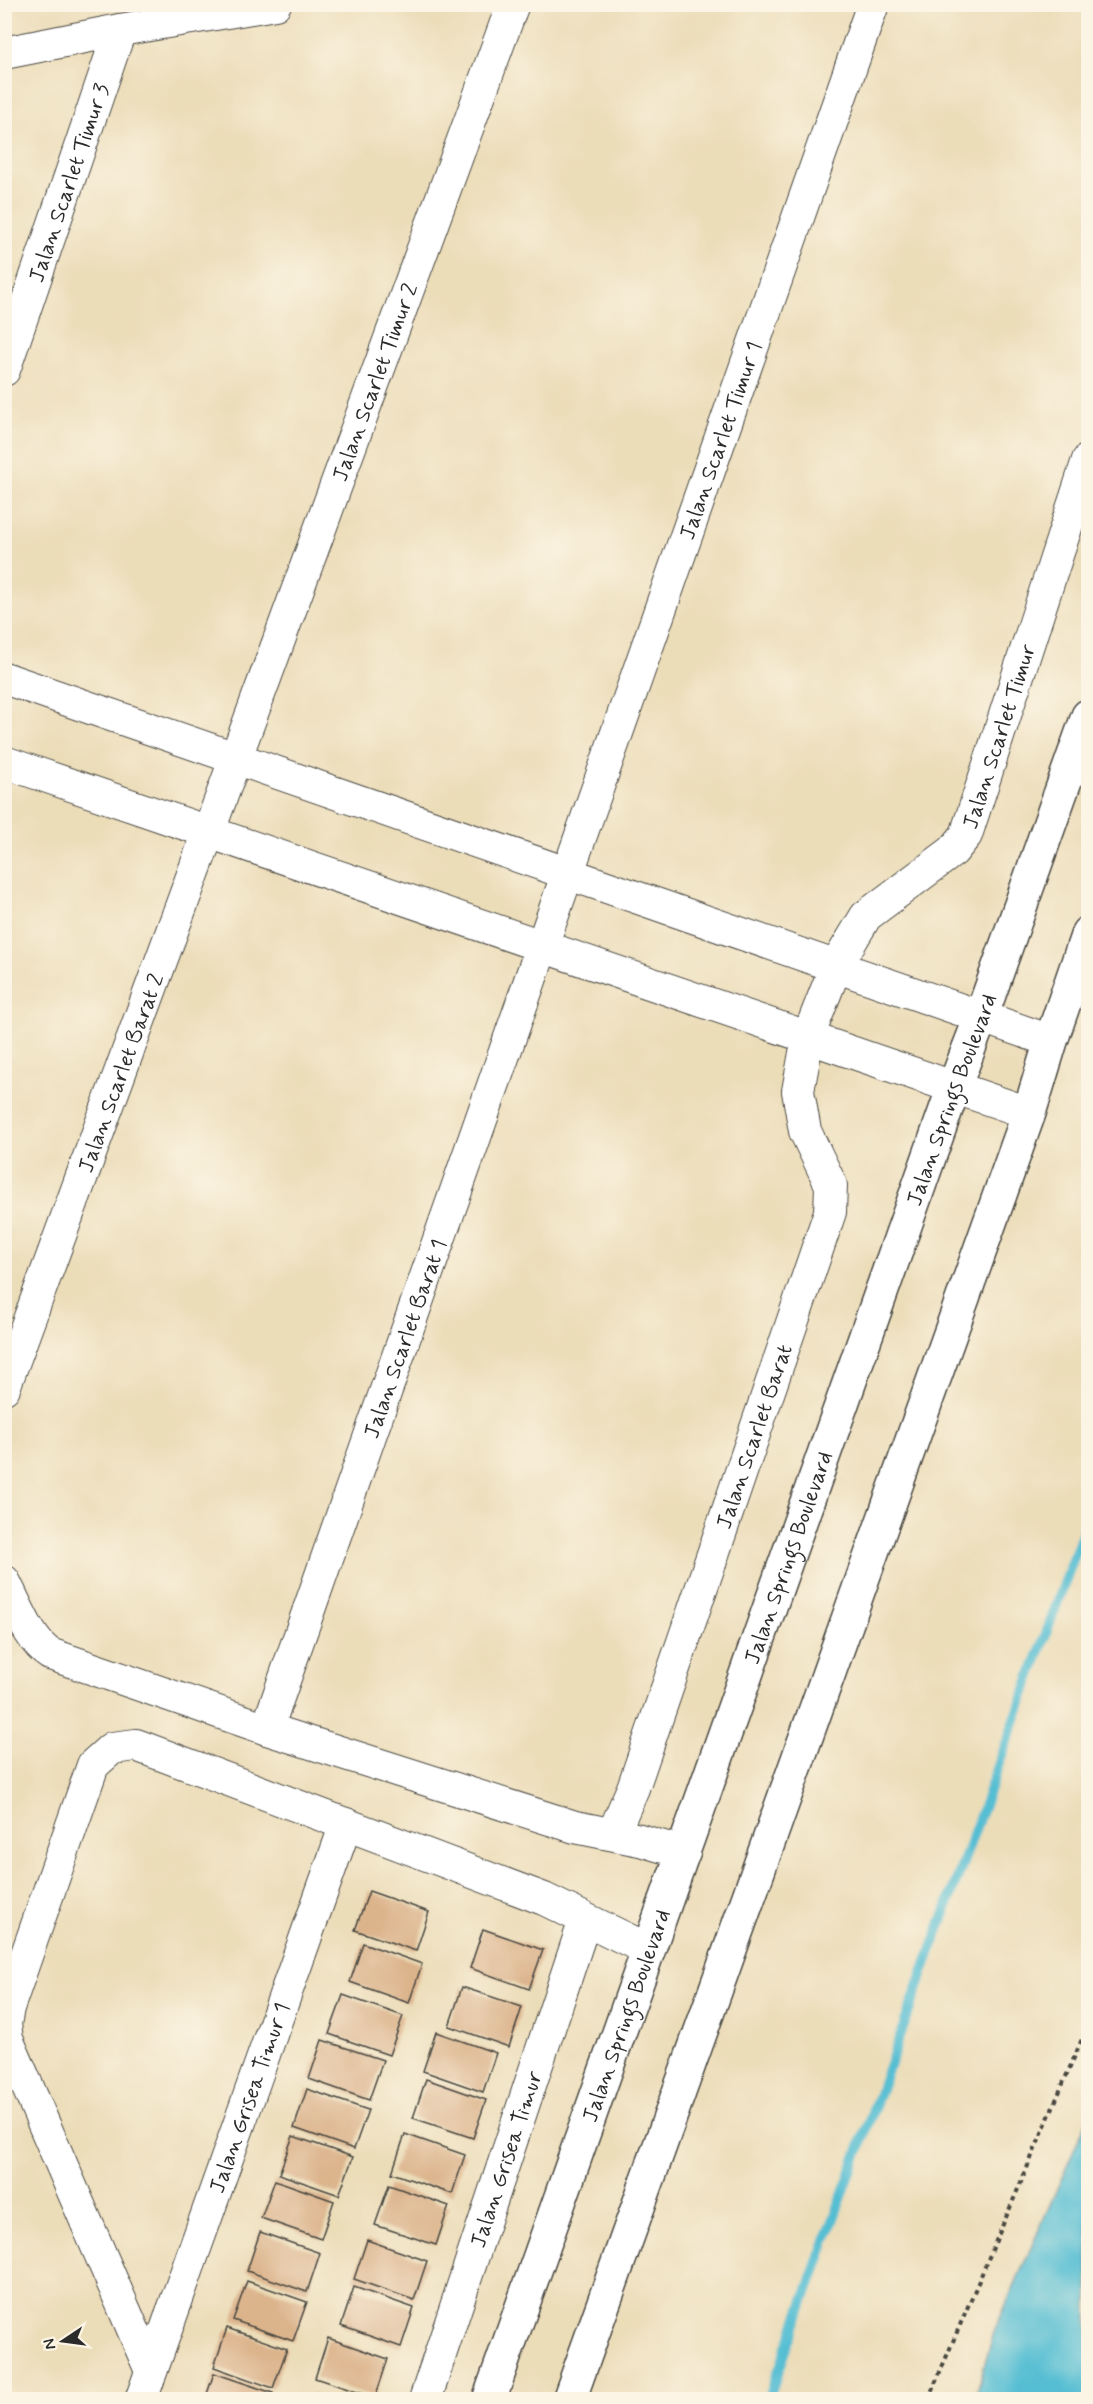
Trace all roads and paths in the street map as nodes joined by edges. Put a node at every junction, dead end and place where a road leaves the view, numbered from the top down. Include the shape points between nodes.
1 (275, 4) edge
2 (513, 4) edge
3 (873, 4) edge
4 (219, 9) edge
5 (120, 30) junction
6 (4, 53) edge
7 (4, 370) edge
8 (1089, 460) edge
9 (4, 678) edge
10 (1089, 716) edge
11 (236, 759) junction
12 (4, 762) edge
13 (209, 832) junction
14 (567, 874) junction
15 (1089, 933) edge
16 (542, 946) junction
17 (836, 966) junction
18 (981, 1017) junction
19 (808, 1037) junction
20 (1051, 1041) junction
21 (954, 1087) junction
22 (1029, 1113) junction
23 (4, 1388) edge
24 (4, 1581) edge
25 (267, 1729) junction
26 (346, 1824) junction
27 (613, 1833) junction
28 (684, 1853) junction
29 (585, 1920) junction
30 (649, 1950) junction
31 (5, 2024) edge
32 (1089, 2025) edge
33 (146, 2385) edge
34 (425, 2400) edge
35 (489, 2400) edge
36 (569, 2400) edge
37 (928, 2400) edge

1 - 4 street
2 - 11 street, Jalan Scarlet Timur 2
3 - 14 street, Jalan Scarlet Timur 1
4 - 5 street
5 - 6 street
5 - 7 street, Jalan Scarlet Timur 3
8 - 17 street, Jalan Scarlet Timur via 966,835 953,852 866,916
9 - 11 street
10 - 18 main road, Jalan Springs Boulevard
11 - 13 street, Jalan Scarlet Barat 2
11 - 14 street
12 - 13 street
13 - 16 street
13 - 23 street, Jalan Scarlet Barat 2
14 - 16 street, Jalan Scarlet Timur 1
14 - 17 street
15 - 20 main road
16 - 19 street
16 - 25 street, Jalan Scarlet Barat 1
17 - 18 street
17 - 19 street, Jalan Scarlet Timur
18 - 20 street
18 - 21 main road, Jalan Springs Boulevard
19 - 21 street
19 - 27 street, Jalan Scarlet Barat via 798,1091 805,1131 831,1185 830,1212 633,1788
20 - 22 main road
21 - 22 street
21 - 28 main road, Jalan Springs Boulevard
22 - 36 main road
24 - 25 street via 35,1639 50,1654
25 - 27 street via 574,1827
26 - 29 street via 544,1899
26 - 31 street via 136,1745 112,1748 93,1765
26 - 33 street, Jalan Grisea Timur 1
27 - 28 street
28 - 30 main road, Jalan Springs Boulevard
29 - 30 street
29 - 34 street, Jalan Grisea Timur
30 - 35 main road, Jalan Springs Boulevard
31 - 33 street, Jalan Grisea Timur 1 via 7,2039
32 - 37 path

